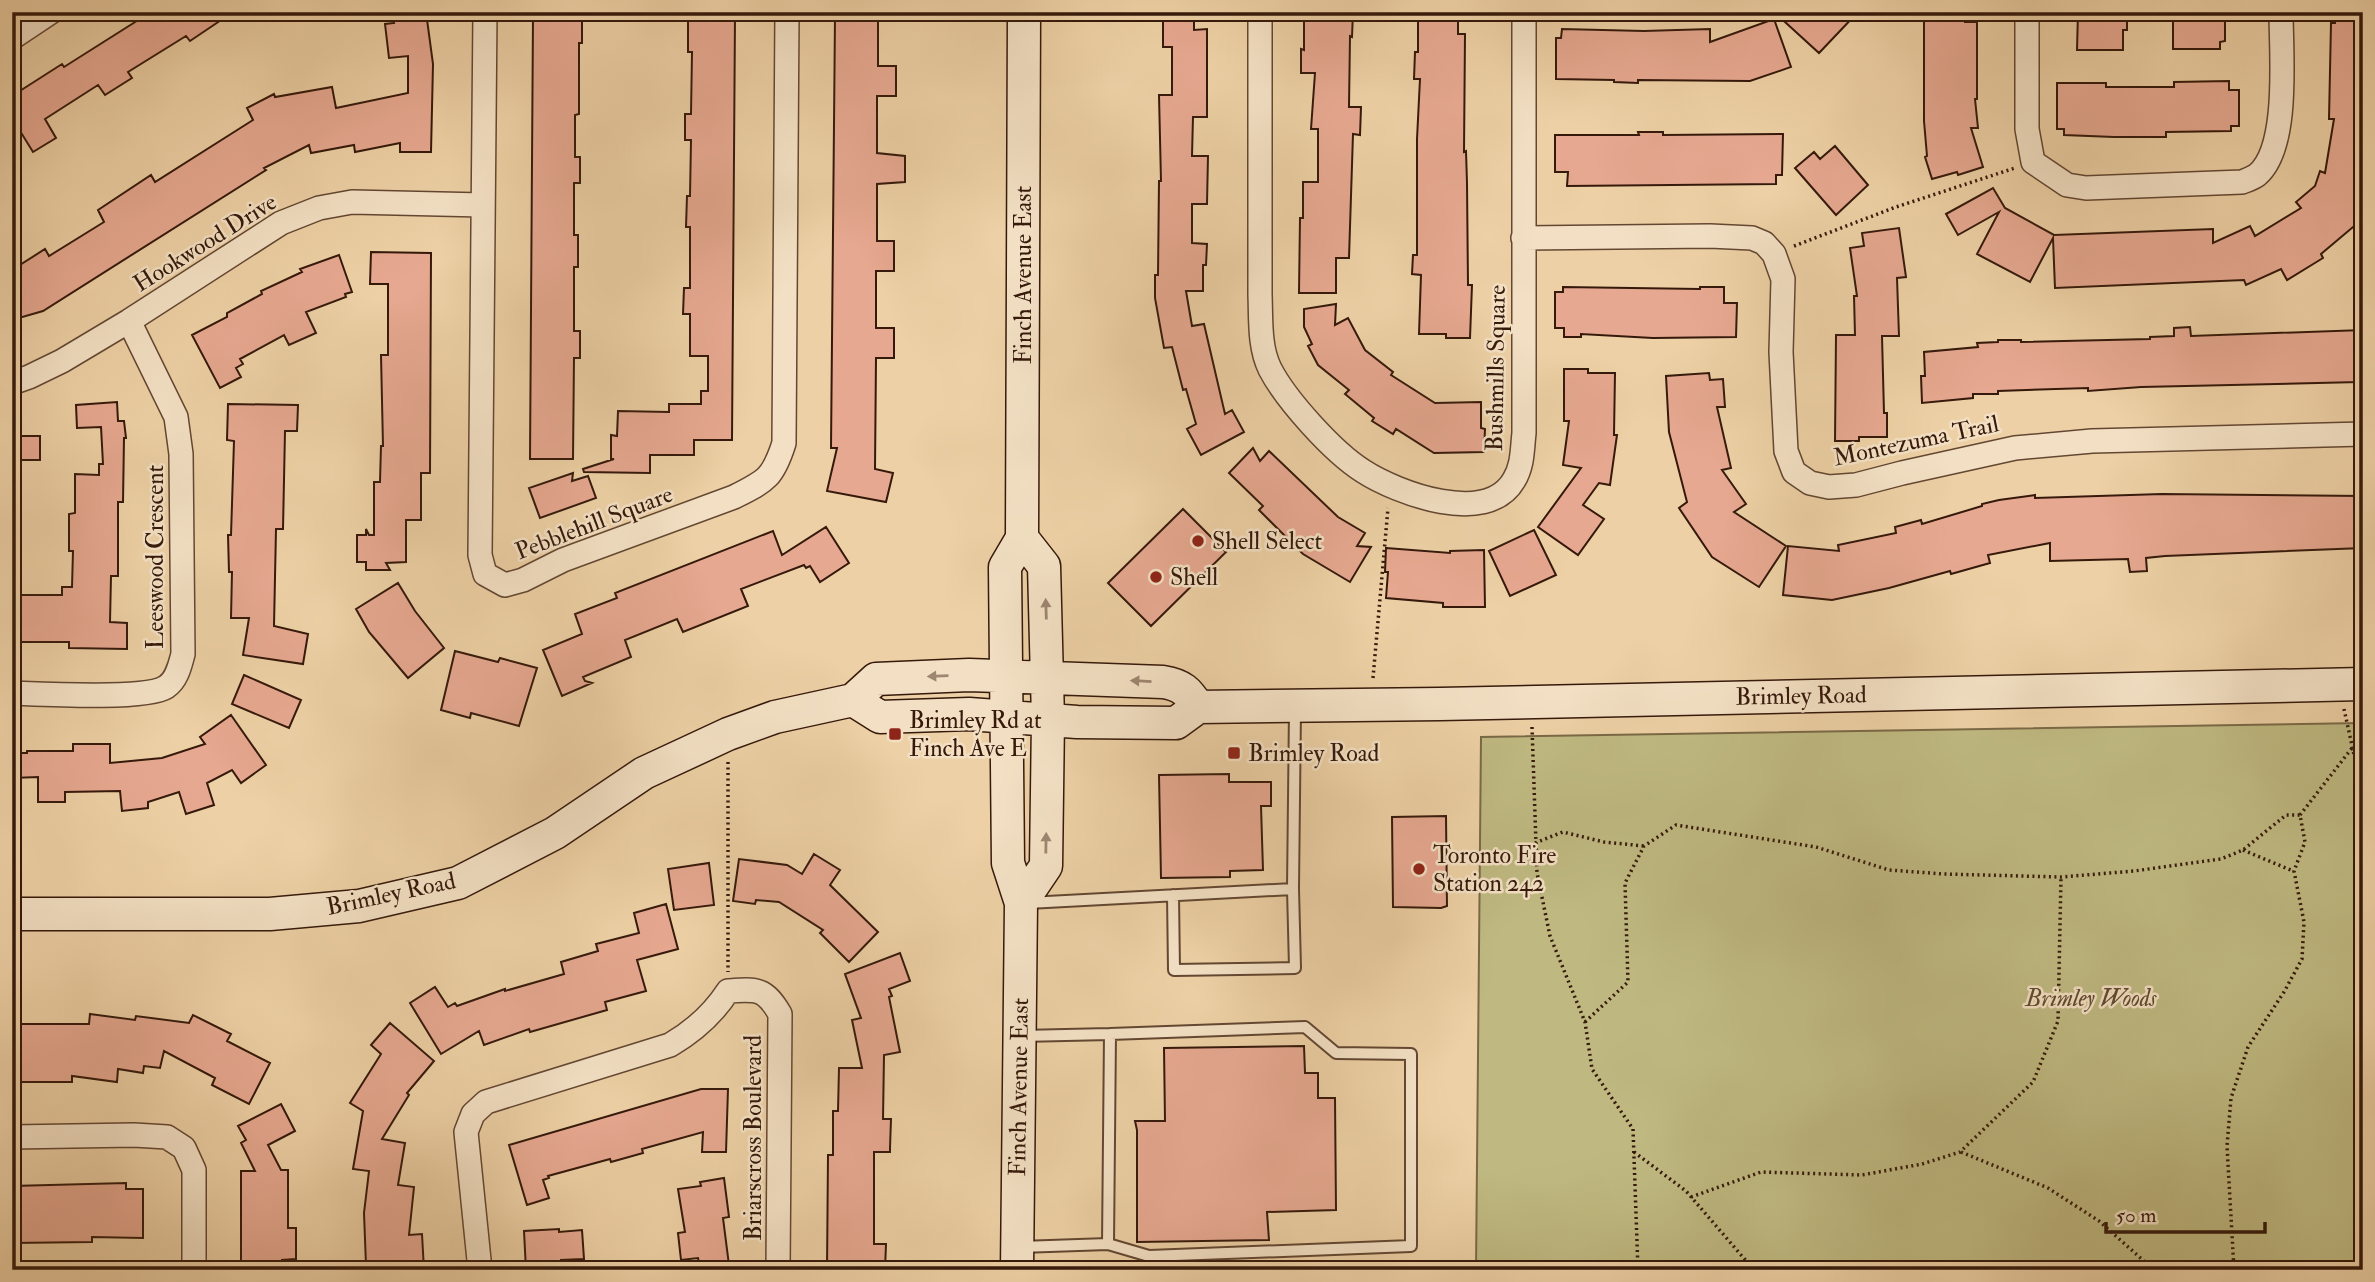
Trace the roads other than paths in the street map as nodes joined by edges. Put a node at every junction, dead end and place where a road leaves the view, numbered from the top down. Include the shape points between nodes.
1 (51, 12) edge
2 (485, 12) edge
3 (787, 12) edge
4 (1024, 12) edge
5 (1260, 12) edge
6 (1524, 12) edge
7 (2027, 12) edge
8 (2281, 12) edge
9 (12, 38) edge
10 (483, 205) junction
11 (1523, 238) junction
12 (129, 321) junction
13 (12, 383) edge
14 (2363, 434) edge
15 (1022, 538) junction
16 (1006, 677) junction
17 (1048, 678) junction
18 (2351, 684) edge
19 (12, 693) edge
20 (853, 700) junction
21 (1295, 706) junction
22 (1198, 707) junction
23 (1007, 716) junction
24 (1048, 719) junction
25 (1293, 889) junction
26 (1173, 895) junction
27 (1021, 903) junction
28 (12, 914) edge
29 (1110, 1034) junction
30 (1019, 1036) junction
31 (12, 1137) edge
32 (1108, 1244) junction
33 (1017, 1259) edge
34 (194, 1270) edge
35 (480, 1270) edge
36 (778, 1270) edge

1 - 9 street
2 - 10 street, Pebblehill Square
3 - 10 street, Pebblehill Square via 784,443 777,466 761,483 523,580 505,585 485,575 480,555
4 - 15 main road, Finch Avenue East
5 - 11 street, Bushmills Square via 1262,338 1269,367 1284,391 1361,470 1422,498 1454,503 1486,501 1513,482 1521,466 1524,433
6 - 11 street, Bushmills Square
7 - 8 street via 2027,129 2034,162 2067,186 2085,188 2242,182 2257,174 2270,155 2279,127
10 - 12 street, Hookwood Drive via 352,202 319,208 281,223
11 - 14 street, Montezuma Trail via 1733,236 1764,243 1774,254 1783,279 1786,451 1794,472 1810,483 1856,485 2015,448 2092,441
12 - 13 street, Hookwood Drive via 62,361
12 - 19 street, Leeswood Crescent via 176,417 181,454 183,653 177,675 166,688 126,695
15 - 16 main road, Finch Avenue East via 1005,567
17 -> 15 main road via 1044,566
16 - 17 main road, Brimley Road
16 -> 20 main road, Brimley Road via 876,679
16 - 23 main road, Finch Avenue East
22 -> 17 main road, Brimley Road via 1177,684
17 - 24 main road
18 - 21 main road, Brimley Road
20 - 23 main road, Brimley Road via 880,717
20 - 28 main road, Brimley Road via 775,717 727,734 644,774 555,833 458,883 359,906 270,914
21 - 22 main road, Brimley Road
21 - 25 lane
22 - 24 main road, Brimley Road via 1176,723
23 - 24 main road, Brimley Road
23 - 27 main road, Finch Avenue East via 1008,863
27 -> 24 main road via 1045,866
25 - 26 lane
25 - 26 lane via 1295,968 1174,970
26 - 27 lane
27 - 30 main road, Finch Avenue East
29 - 30 lane
29 - 32 lane
29 - 32 lane via 1305,1027 1336,1053 1410,1054 1411,1246 1149,1256
30 - 33 main road, Finch Avenue East
31 - 34 street via 145,1136 167,1138 184,1148 194,1170
32 - 33 lane
35 - 36 street, Briarscross Boulevard via 466,1132 473,1114 486,1102 670,1045 716,1009 728,991 753,989 769,996 780,1014

